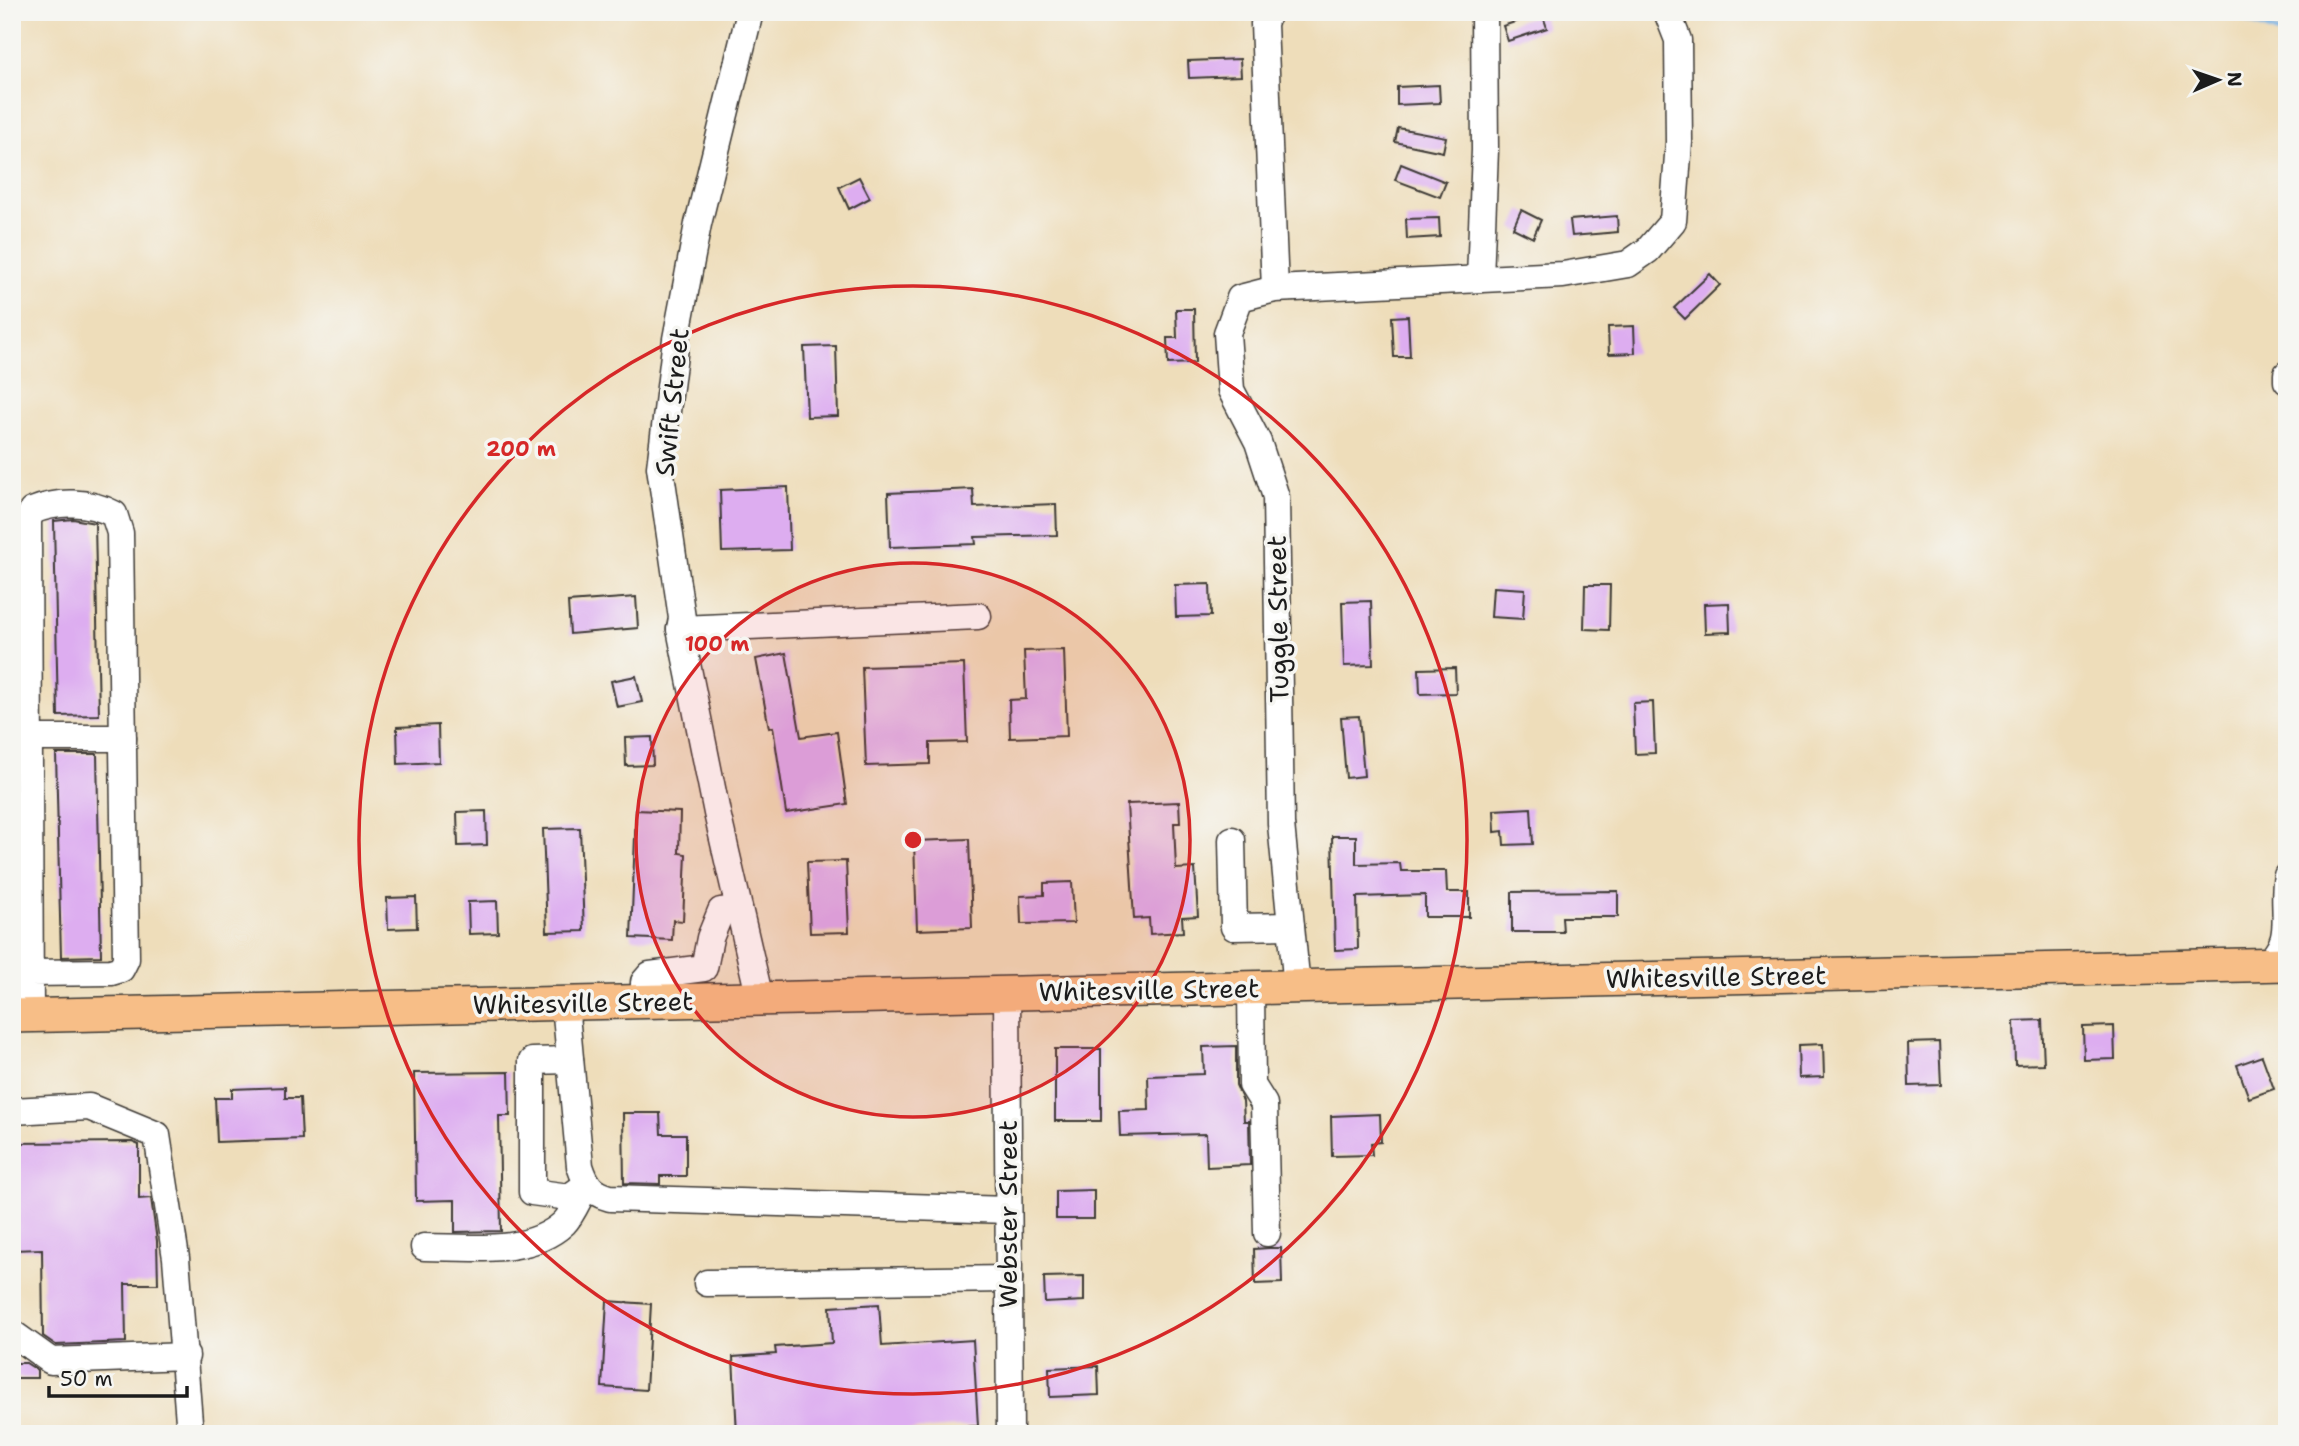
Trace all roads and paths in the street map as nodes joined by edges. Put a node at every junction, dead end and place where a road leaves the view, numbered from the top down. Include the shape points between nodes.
1 (750, 12) edge
2 (1268, 12) edge
3 (1484, 12) edge
4 (1667, 12) edge
5 (1480, 279) junction
6 (1275, 289) junction
7 (2287, 374) edge
8 (2287, 381) edge
9 (978, 616) dead end
10 (680, 629) junction
11 (29, 738) junction
12 (123, 738) junction
13 (1232, 840) dead end
14 (2287, 876) edge
15 (738, 909) junction
16 (2286, 919) edge
17 (1291, 926) junction
18 (2276, 964) edge
19 (30, 973) junction
20 (1297, 987) junction
21 (1251, 988) junction
22 (1007, 994) junction
23 (760, 999) junction
24 (644, 1002) junction
25 (565, 1004) junction
26 (21, 1016) edge
27 (570, 1060) junction
28 (12, 1111) edge
29 (586, 1185) junction
30 (1008, 1210) junction
31 (1267, 1233) dead end
32 (424, 1247) dead end
33 (1009, 1279) junction
34 (707, 1283) dead end
35 (12, 1333) edge
36 (186, 1356) junction
37 (190, 1434) edge
38 (1010, 1434) edge

1 - 10 street, Swift Street via 698,223 676,339 660,467
2 - 6 street via 1264,24 1266,114
3 - 5 street
4 - 5 street, Tuggle Street via 1678,40 1674,221 1628,264 1563,275
5 - 6 street, Tuggle Street
6 - 17 street, Tuggle Street via 1240,298 1227,333 1231,390 1258,442 1276,497 1281,824
7 - 8 street
9 - 10 street
10 - 15 street, Swift Street
11 - 12 street
11 - 12 street via 28,520 32,511 57,503 100,506 114,514 120,533
11 - 19 street
12 - 19 street via 126,959 121,969 111,972
13 - 17 street via 1234,928
14 - 16 street via 2283,894
15 - 23 street, Swift Street
15 - 24 street via 720,911 704,968 650,975 644,982
16 - 18 street via 2284,945
17 - 20 street, Tuggle Street
18 - 20 main road, Whitesville Street
19 - 26 street
20 - 21 main road, Whitesville Street
21 - 22 main road, Whitesville Street
21 - 31 street via 1252,1085 1264,1104
22 - 23 main road, Whitesville Street
22 - 30 street, Webster Street
23 - 24 main road, Whitesville Street
24 - 25 main road, Whitesville Street
25 - 26 main road, Whitesville Street
25 - 27 street
27 - 29 street via 580,1166
27 - 29 street via 532,1061 532,1192 569,1197
28 - 36 street via 89,1107 157,1135
29 - 30 street via 595,1194 610,1198
29 - 32 street via 566,1222 542,1240 500,1246
30 - 33 street, Webster Street
33 - 34 street
33 - 38 street, Webster Street
35 - 36 street via 51,1361
36 - 37 street

